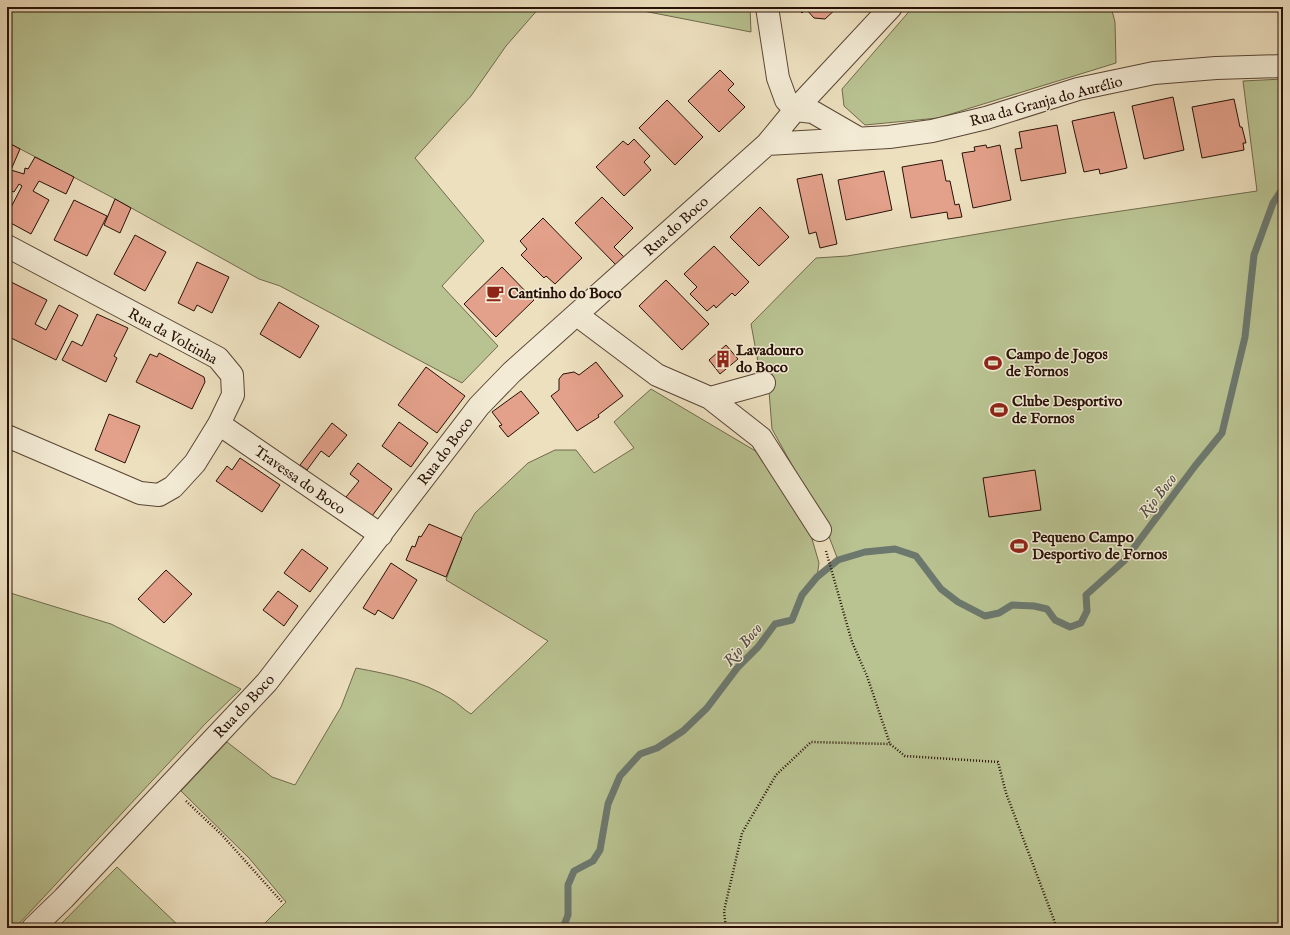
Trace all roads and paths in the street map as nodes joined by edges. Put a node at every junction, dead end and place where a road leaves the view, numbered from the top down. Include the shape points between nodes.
1 (767, 7) edge
2 (891, 7) edge
3 (1283, 66) edge
4 (795, 110) junction
5 (858, 138) junction
6 (767, 144) junction
7 (7, 246) edge
8 (577, 315) junction
9 (764, 383) dead end
10 (710, 398) junction
11 (219, 424) junction
12 (7, 436) edge
13 (820, 530) dead end
14 (381, 535) junction
15 (826, 552) dead end
16 (890, 744) junction
17 (169, 786) junction
18 (282, 902) dead end
19 (33, 928) edge
20 (726, 928) edge
21 (1057, 928) edge

1 - 4 street via 778,78 786,100
2 - 4 street, Rua do Boco
3 - 5 street, Rua da Granja do Aurélio via 1154,73 1078,89 986,118 932,131
4 - 5 street via 813,112
4 - 6 street, Rua do Boco
5 - 6 street, Rua da Granja do Aurélio
6 - 8 street, Rua do Boco
7 - 11 street, Rua da Voltinha via 218,358 232,375 233,395
8 - 10 street via 657,375
8 - 14 street, Rua do Boco via 512,372 479,406
9 - 10 street
10 - 13 street via 761,438
11 - 12 street, Rua da Voltinha via 195,462 173,487 159,495 140,493
11 - 14 street, Travessa do Boco
14 - 17 street, Rua do Boco via 267,682
15 - 16 path via 852,642 867,676
16 - 20 path via 812,742 776,775 742,833 724,911
16 - 21 path via 905,756 998,762 1006,793
17 - 18 path via 222,834
17 - 19 street, Rua do Boco

